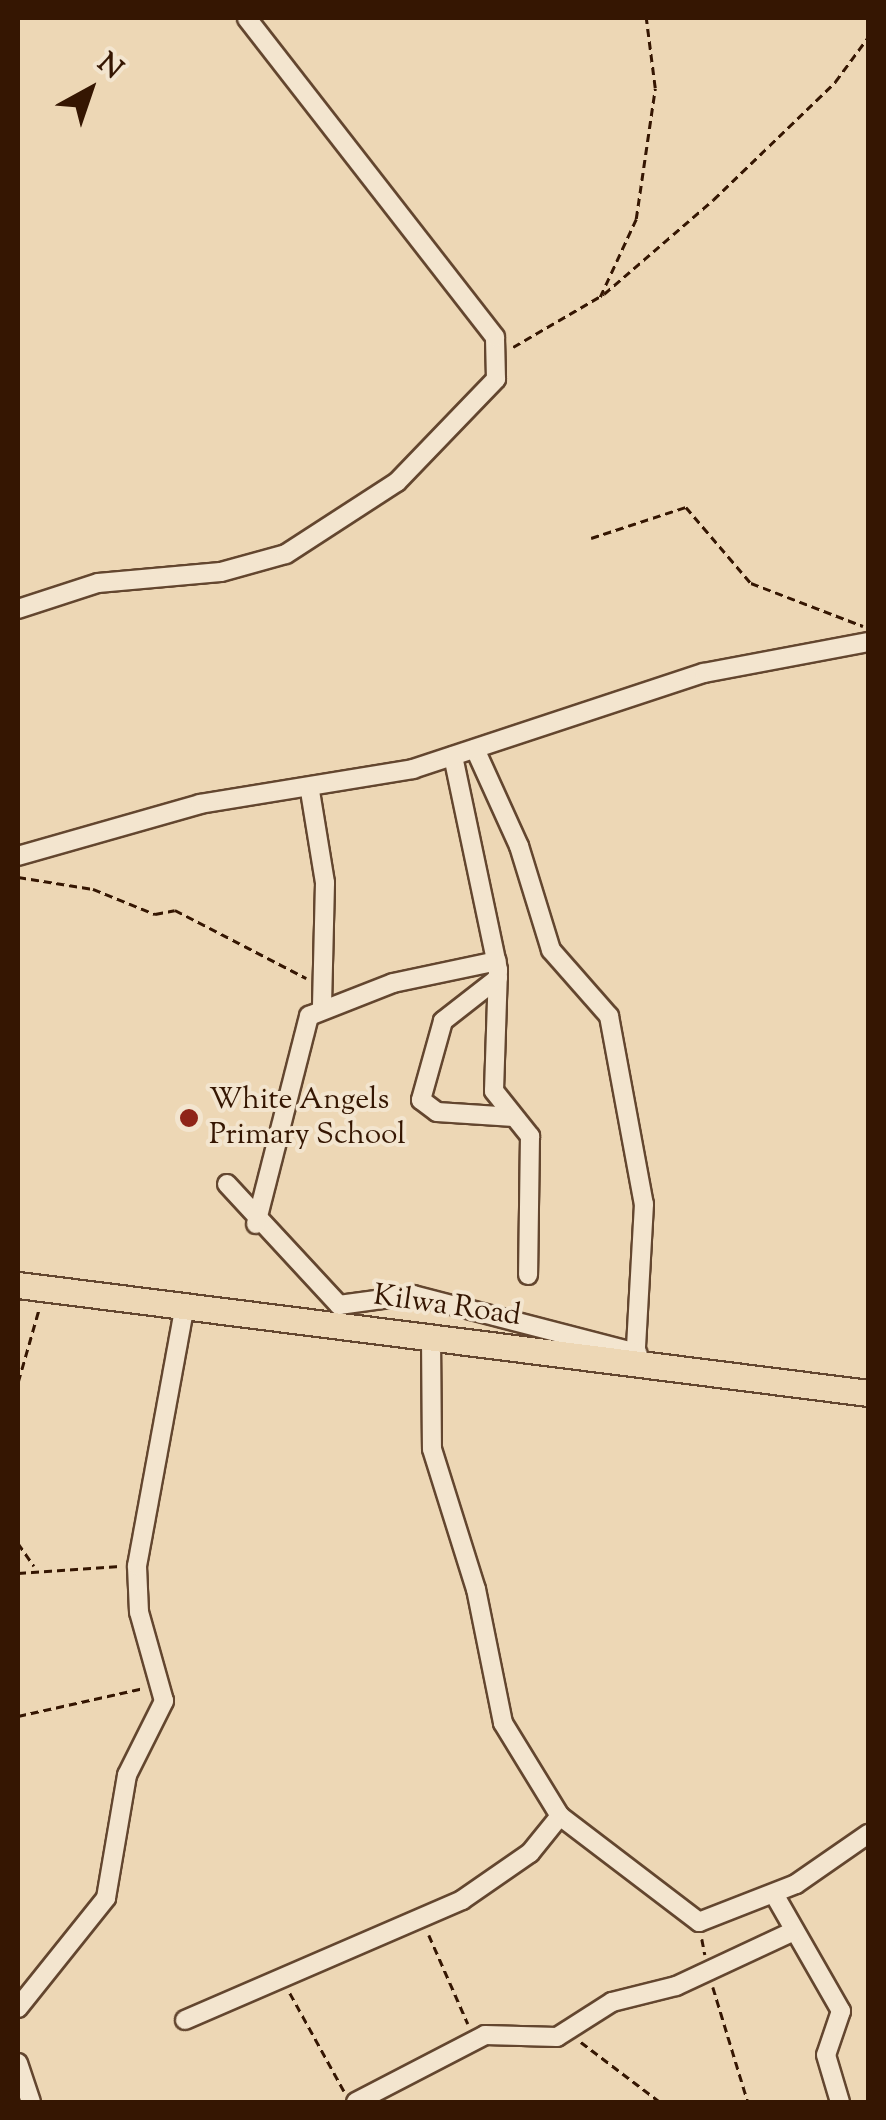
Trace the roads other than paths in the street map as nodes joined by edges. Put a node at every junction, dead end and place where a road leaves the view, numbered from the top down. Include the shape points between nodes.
1 (248, 18) edge
2 (18, 609) edge
3 (868, 642) edge
4 (475, 749) junction
5 (454, 756) junction
6 (310, 791) junction
7 (18, 856) edge
8 (497, 970) junction
9 (322, 1006) junction
10 (514, 1117) junction
11 (227, 1184) dead end
12 (256, 1224) junction
13 (528, 1275) dead end
14 (18, 1285) edge
15 (184, 1304) junction
16 (431, 1338) junction
17 (636, 1358) junction
18 (868, 1392) edge
19 (560, 1816) junction
20 (868, 1834) edge
21 (774, 1894) junction
22 (794, 1931) junction
23 (18, 2008) edge
24 (185, 2020) dead end
25 (18, 2064) edge
26 (31, 2102) edge
27 (354, 2102) edge
28 (840, 2102) edge

1 - 2 street via 495,337 500,358 488,391 397,482 286,554 220,572 98,582
3 - 4 street via 704,672
4 - 5 street
4 - 17 street via 519,846 551,950 609,1016 642,1176
5 - 6 street
5 - 8 street
6 - 7 street via 200,804
6 - 9 street via 325,882
8 - 9 street
8 - 10 street via 494,1091
8 - 10 street via 443,1021 421,1100 437,1112
9 - 12 street via 302,1028
10 - 13 street via 530,1136
11 - 12 street
12 - 17 street via 339,1305 413,1295
14 - 15 highway, Kilwa Road
15 - 16 highway, Kilwa Road
15 - 23 street via 137,1566 141,1624 162,1705 127,1775 106,1898
16 - 17 highway, Kilwa Road
16 - 19 street via 430,1438 503,1723
17 - 18 highway, Kilwa Road
19 - 21 street via 706,1920
19 - 24 street via 530,1853 424,1920
20 - 21 street
21 - 22 street
22 - 27 street via 708,1973 612,2002 569,2032 477,2039
22 - 28 street via 824,1968 840,2011 826,2055
25 - 26 street

